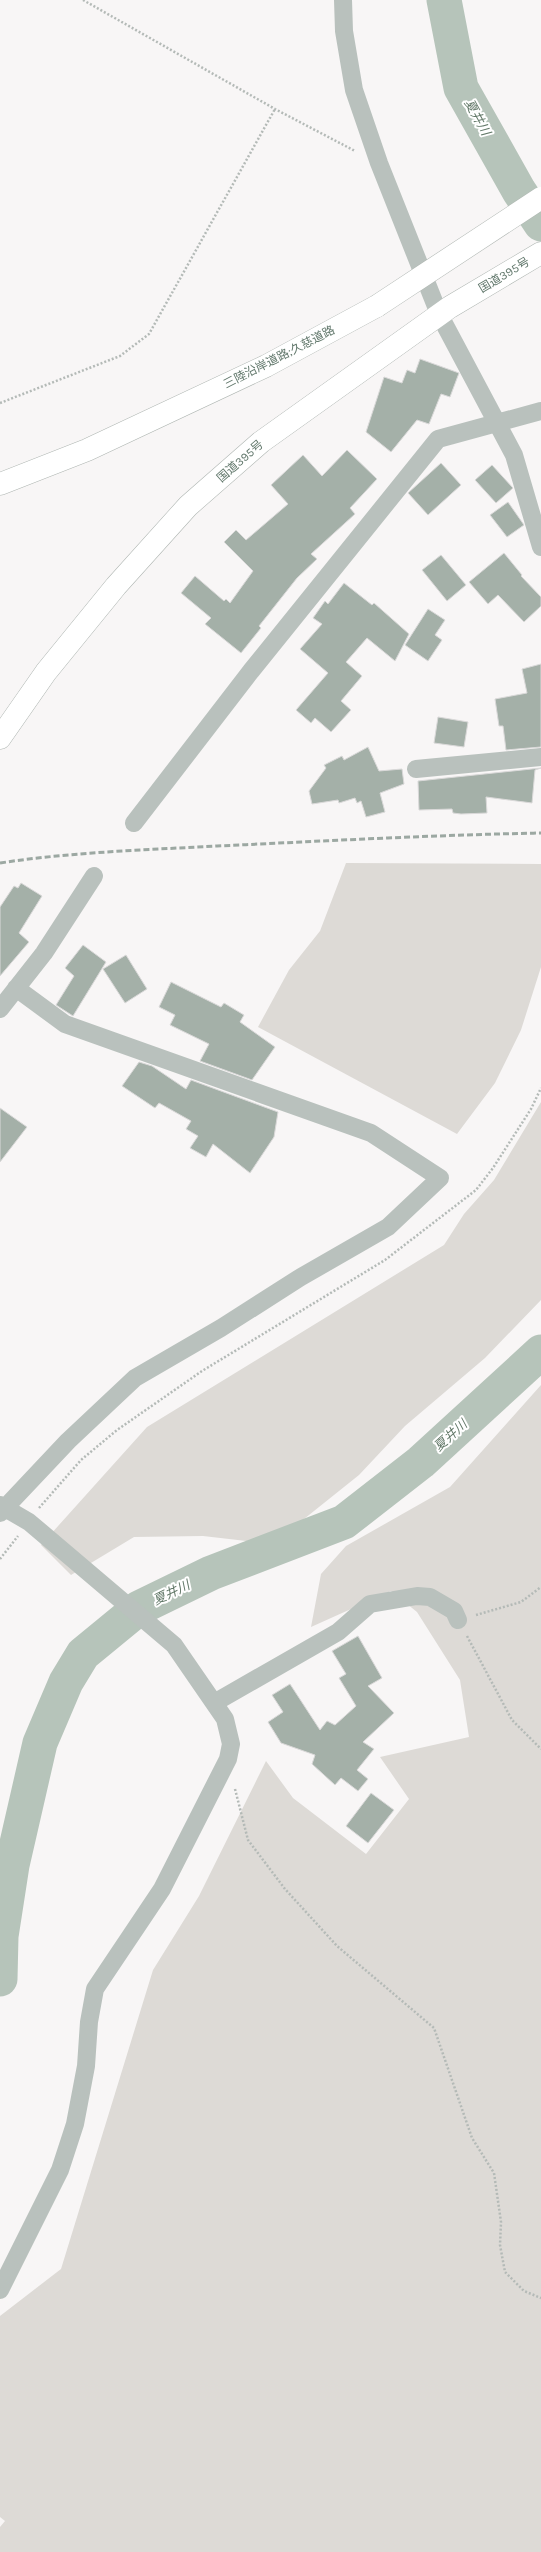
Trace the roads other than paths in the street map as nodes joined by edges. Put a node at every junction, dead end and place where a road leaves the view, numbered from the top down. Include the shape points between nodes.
1 (343, 0) edge
2 (541, 198) edge
3 (541, 253) edge
4 (445, 311) junction
5 (541, 411) edge
6 (497, 421) junction
7 (0, 484) edge
8 (541, 547) edge
9 (0, 738) edge
10 (541, 757) edge
11 (416, 769) dead end
12 (134, 823) dead end
13 (94, 876) dead end
14 (16, 988) junction
15 (0, 1009) edge
16 (1, 1509) edge
17 (458, 1620) road end
18 (214, 1704) junction
19 (0, 2290) edge

1 - 4 street via 344,31 354,90 379,163
2 - 7 highway, 三陸沿岸道路;久慈道路, bridge via 377,306 266,366 87,450
3 - 4 highway, 国道395号
4 - 6 street
4 - 9 highway, 国道395号 via 261,442 188,506 116,586 61,654
5 - 6 street
6 - 8 street via 514,455
6 - 12 street via 438,439 256,665
10 - 11 street
13 - 14 street via 44,953
14 - 15 street
14 - 16 street via 65,1024 371,1133 440,1178 388,1227 135,1378
16 - 18 street via 29,1522 174,1645
17 - 18 street via 454,1611 430,1597 417,1596 370,1604 338,1632
18 - 19 street via 225,1719 232,1744 228,1759 162,1888 96,1989 75,2124 60,2170

